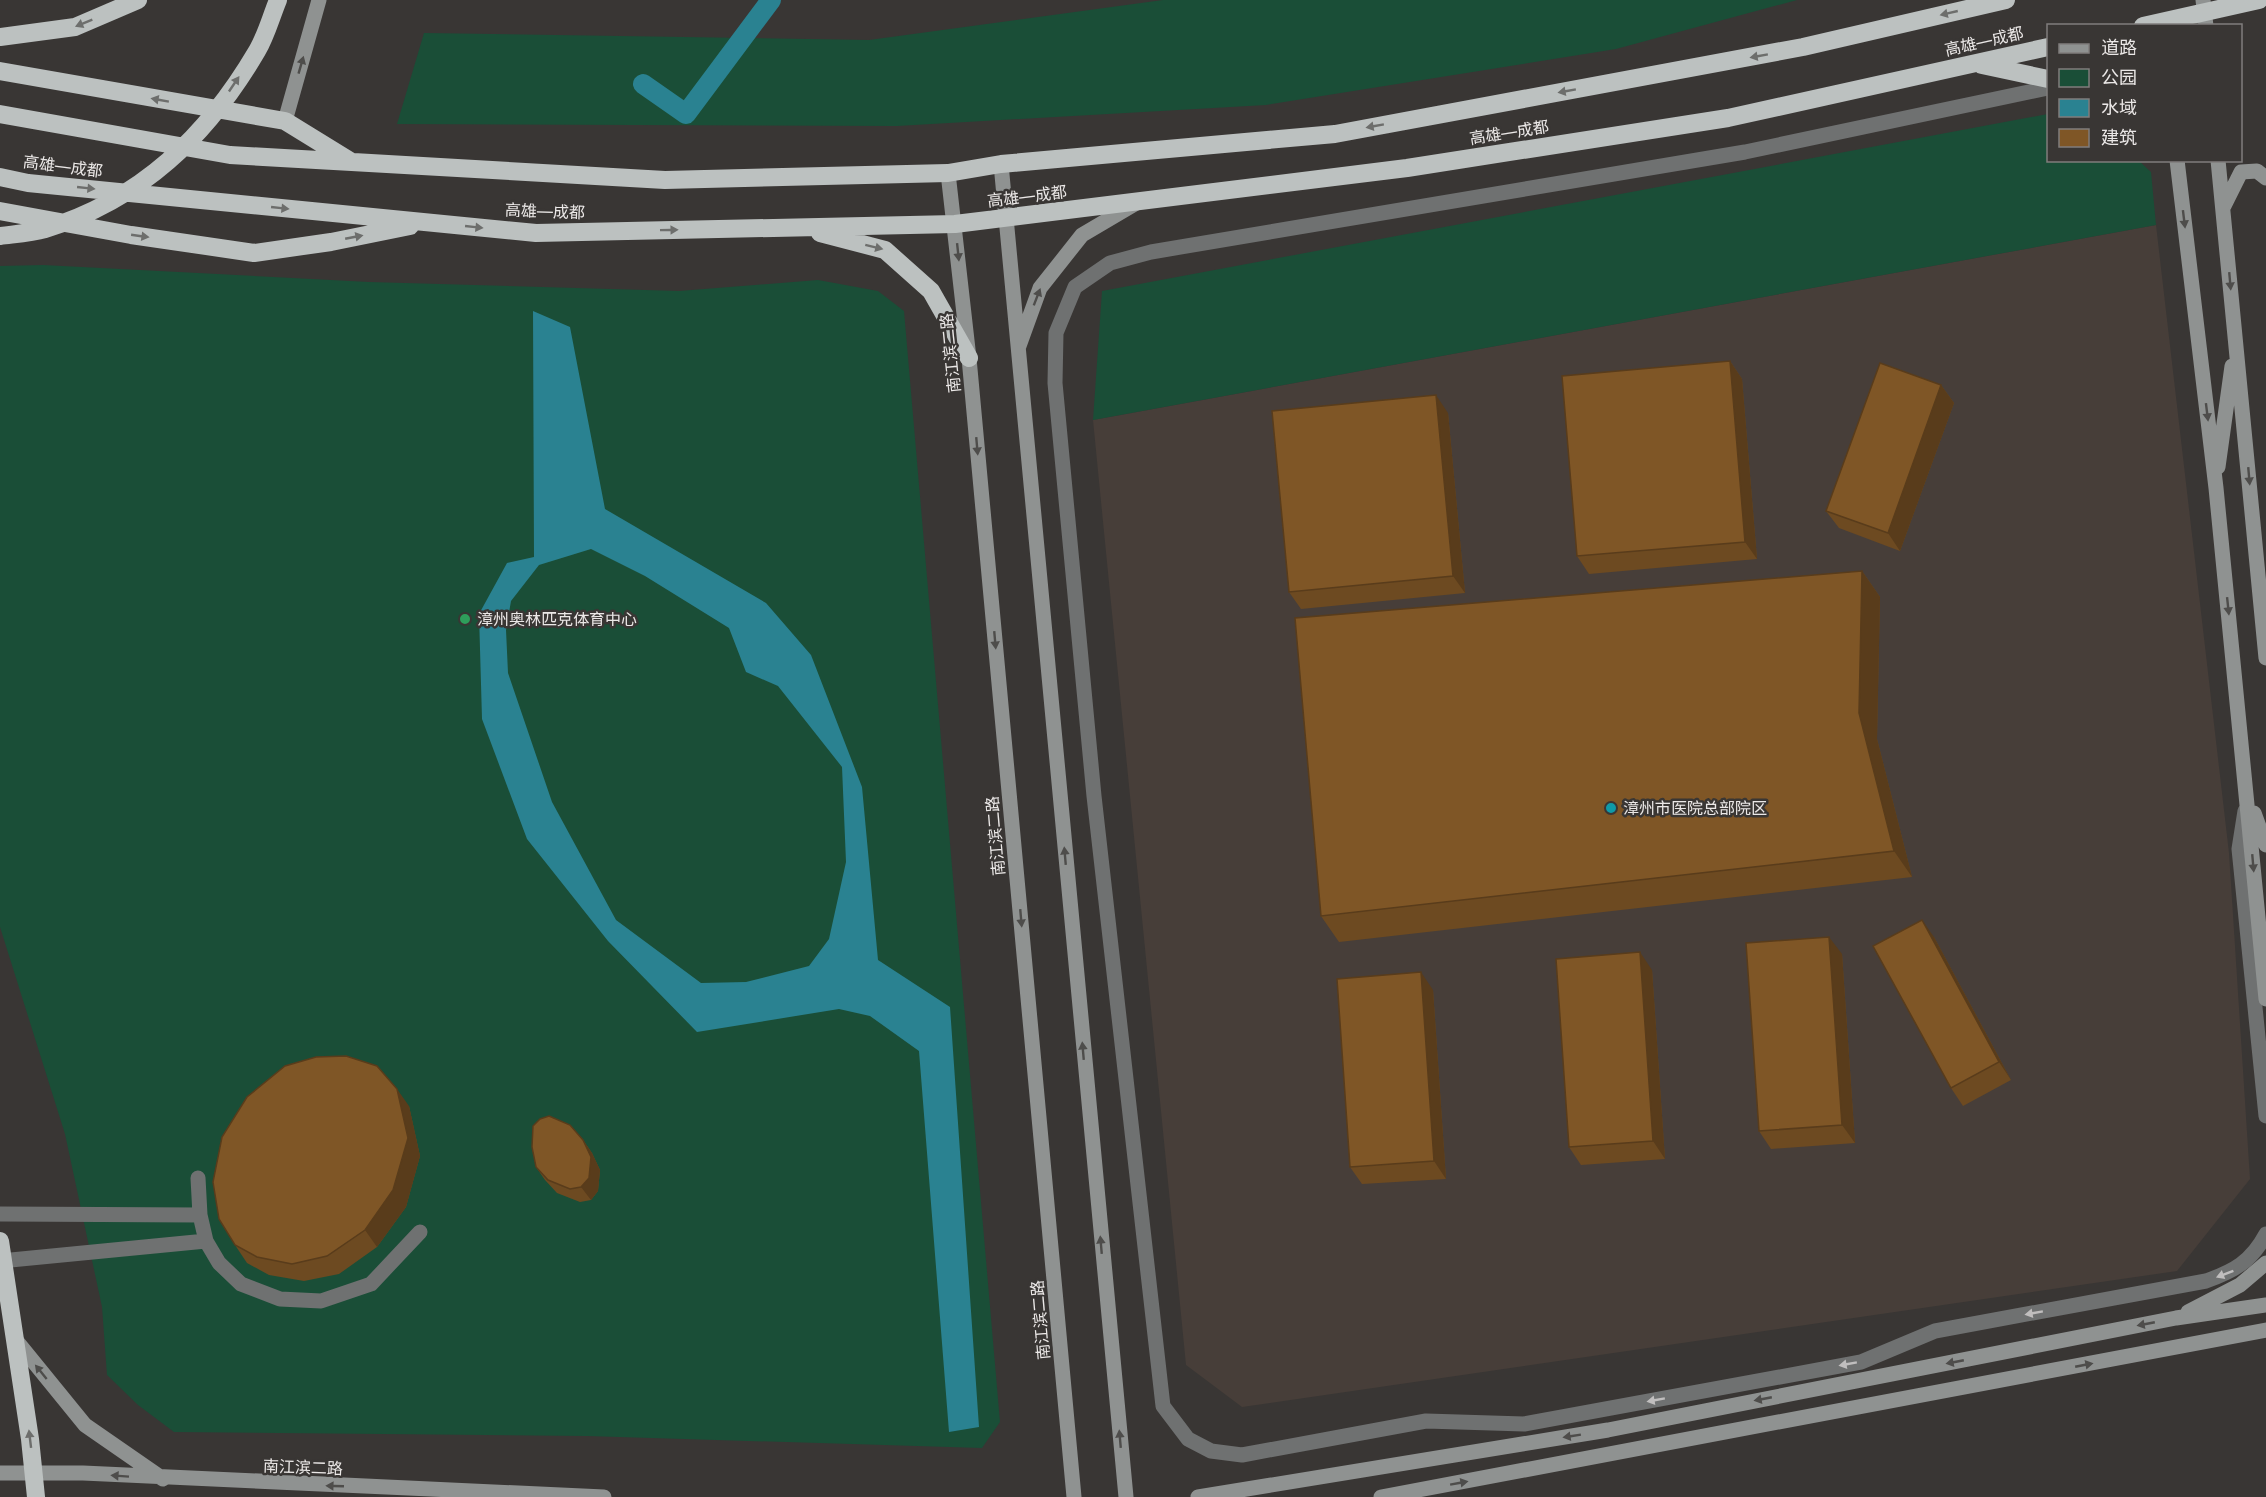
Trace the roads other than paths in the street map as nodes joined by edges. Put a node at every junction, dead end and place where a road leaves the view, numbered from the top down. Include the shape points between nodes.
1 (138, 0) edge
2 (278, 0) edge
3 (319, 0) edge
4 (2006, 0) edge
5 (2259, 0) edge
6 (2265, 0) edge
7 (2266, 5) edge
8 (2204, 12) edge
9 (2152, 24) edge
10 (0, 37) edge
11 (2047, 47) edge
12 (1975, 63) junction
13 (0, 71) edge
14 (2047, 79) edge
15 (2047, 88) edge
16 (8, 116) edge
17 (285, 121) junction
18 (352, 162) junction
19 (2177, 162) edge
20 (2218, 162) edge
21 (1001, 164) junction
22 (948, 173) junction
23 (0, 177) edge
24 (2266, 178) edge
25 (1139, 202) junction
26 (2223, 208) junction
27 (0, 211) edge
28 (1005, 219) junction
29 (430, 222) junction
30 (955, 224) junction
31 (798, 228) junction
32 (0, 236) edge
33 (2236, 341) junction
34 (1016, 352) junction
35 (969, 358) junction
36 (2216, 488) junction
37 (2266, 658) edge
38 (2247, 796) junction
39 (2266, 844) edge
40 (2266, 999) edge
41 (2266, 1116) edge
42 (198, 1178) dead end
43 (0, 1214) edge
44 (200, 1215) junction
45 (420, 1232) dead end
46 (2266, 1234) edge
47 (206, 1240) junction
48 (0, 1241) edge
49 (0, 1262) edge
50 (2266, 1263) edge
51 (2266, 1305) edge
52 (2176, 1318) junction
53 (2266, 1330) edge
54 (15, 1339) junction
55 (0, 1473) edge
56 (34, 1473) junction
57 (163, 1479) junction
58 (36, 1497) edge
59 (604, 1497) edge
60 (1074, 1497) edge
61 (1126, 1497) edge
62 (1198, 1497) edge
63 (1381, 1497) edge

1 -> 10 highway via 75,27
32 -> 2 highway via 43,230 98,210 160,170 205,128 258,50
17 -> 3 street
4 -> 21 highway, 高雄—成都 via 1803,47 1335,134
5 - 8 highway
6 - 7 street
8 - 9 highway
11 - 12 highway, 高雄—成都
12 - 14 highway
12 - 25 highway, 高雄—成都 via 1728,118 1407,168
17 -> 13 highway
46 -> 15 street via 2236,1270 2206,1281 1935,1331 1861,1362 1524,1424 1426,1421 1242,1455 1210,1450 1188,1439 1163,1406 1094,796 1055,383 1056,333 1075,287 1110,263 1151,252 1745,152
16 - 18 highway, 高雄—成都 via 230,155
17 - 18 highway
18 - 22 highway, 高雄—成都 via 665,180
19 -> 36 street
20 - 26 street
21 - 22 highway, 高雄—成都
21 - 28 street
22 - 30 street, 南江滨二路
23 -> 29 highway, 高雄—成都 via 28,183
24 - 26 street via 2257,171 2241,172
25 - 28 highway, 高雄—成都
34 -> 25 street via 1040,288 1082,236
26 -> 33 street
27 -> 29 highway via 254,252 331,242
28 - 30 highway, 高雄—成都
28 - 34 street
29 -> 31 highway, 高雄—成都 via 536,233
30 - 31 highway, 高雄—成都
30 -> 35 street, 南江滨二路
31 -> 35 highway via 885,250 931,291
33 - 36 street
33 -> 37 street
61 -> 34 street
35 -> 60 street, 南江滨二路
36 -> 38 street
38 - 39 street
38 -> 40 street
38 - 41 street via 2239,849
42 - 44 street
43 - 44 street
44 - 47 street
45 - 47 street via 371,1284 321,1301 280,1299 242,1284 219,1263
47 - 49 street
48 - 54 highway
50 - 52 street via 2240,1285
51 - 52 street
52 -> 62 street via 1608,1430
63 -> 53 street
56 -> 54 highway
57 -> 54 street via 85,1425
55 - 56 street, 南江滨二路
57 -> 56 street, 南江滨二路
56 - 58 highway
59 -> 57 street, 南江滨二路

